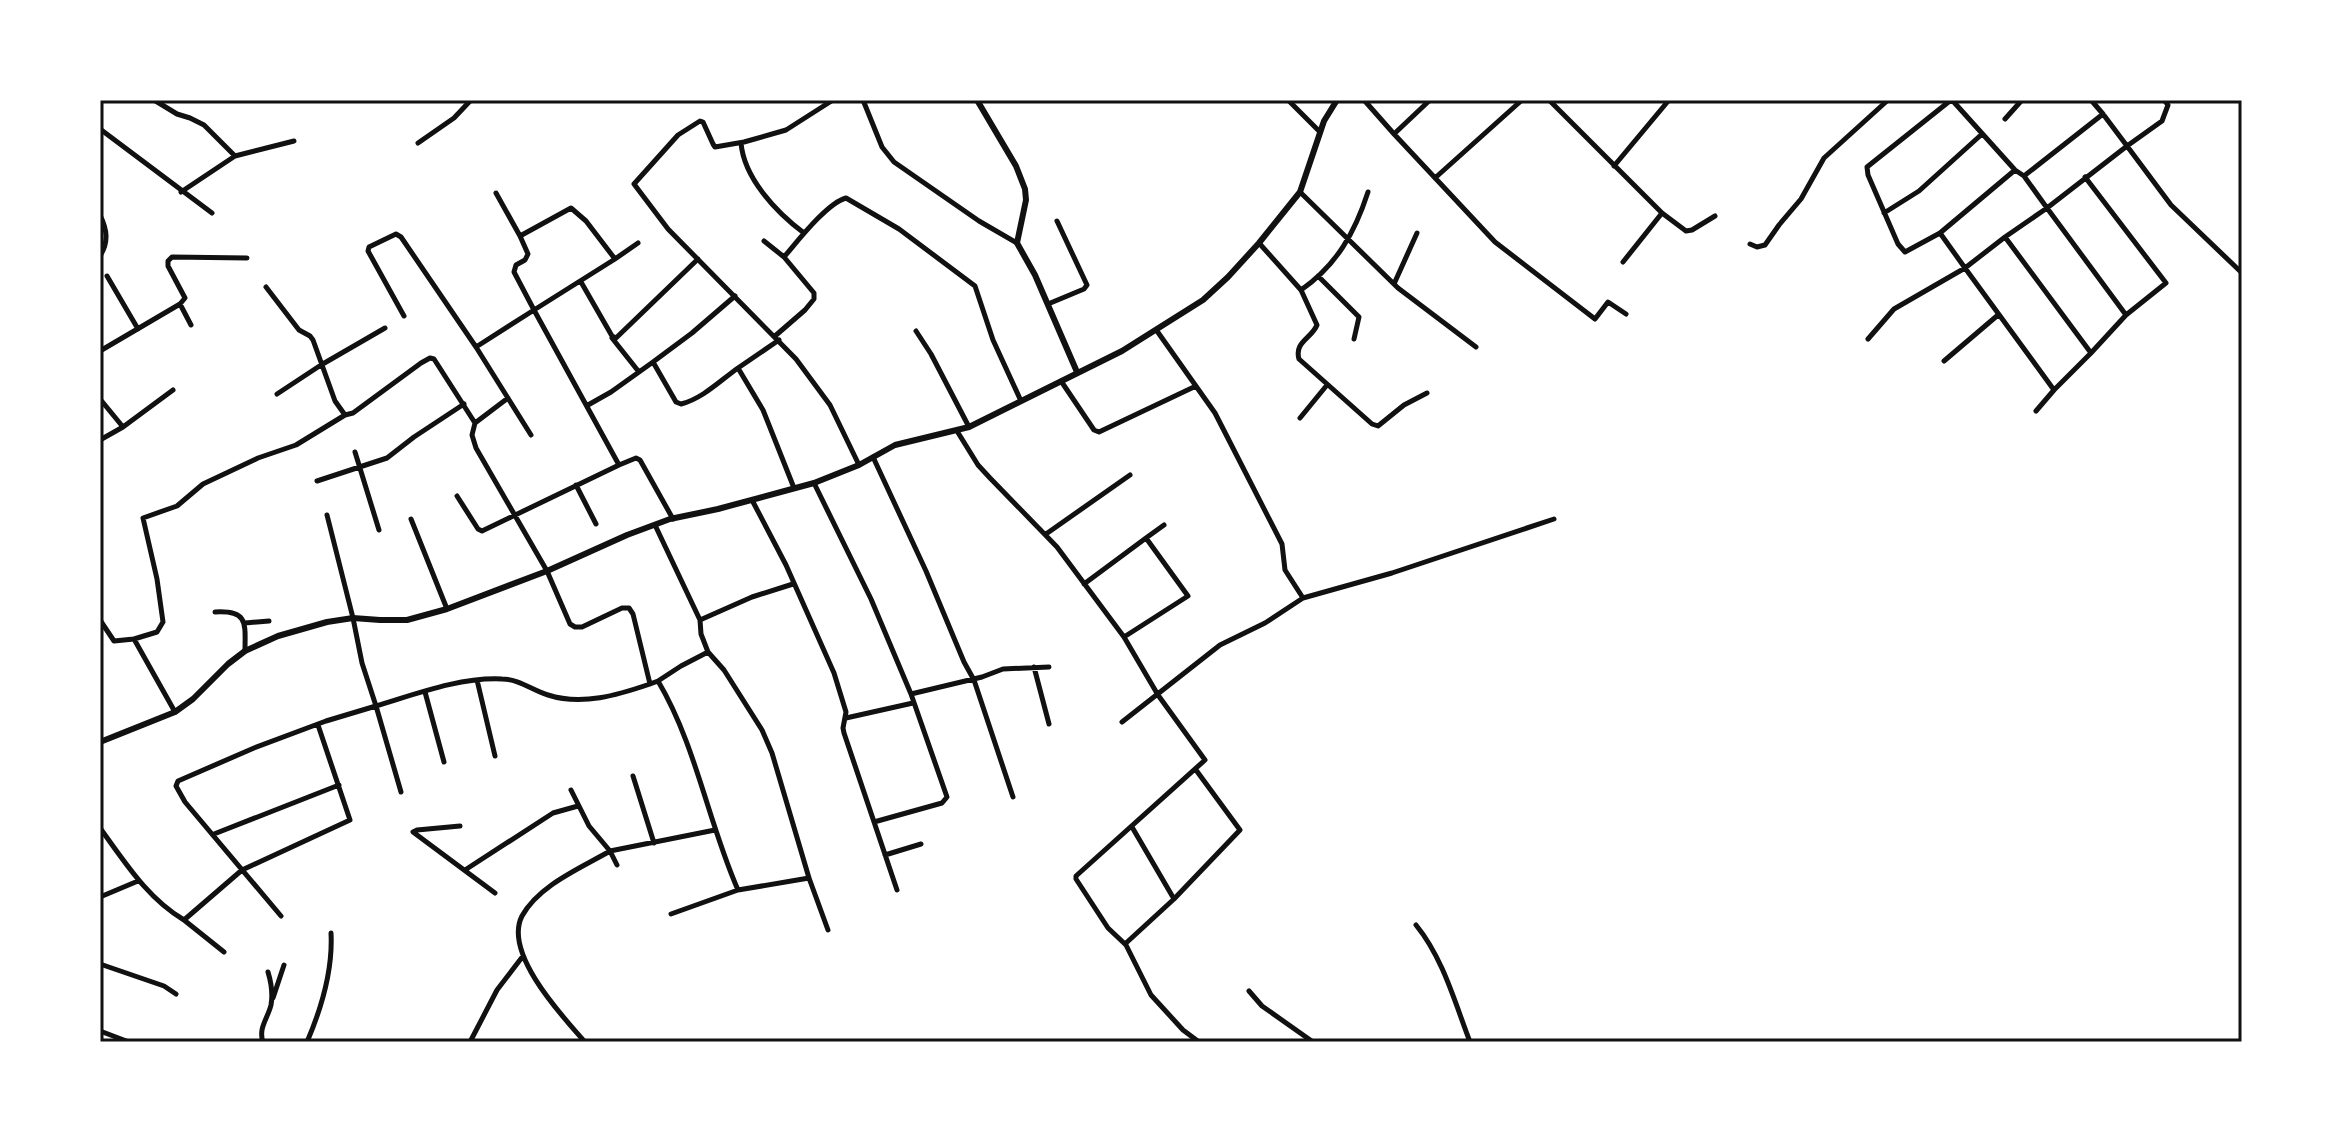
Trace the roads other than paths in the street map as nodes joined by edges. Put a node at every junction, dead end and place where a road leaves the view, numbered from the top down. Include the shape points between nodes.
1 (154, 100) edge
2 (471, 100) edge
3 (833, 100) edge
4 (863, 100) edge
5 (977, 100) edge
6 (1288, 100) edge
7 (1337, 100) edge
8 (1364, 100) edge
9 (1430, 100) edge
10 (1522, 100) edge
11 (1549, 100) edge
12 (1669, 100) edge
13 (1888, 100) edge
14 (1951, 100) edge
15 (2022, 100) edge
16 (2091, 100) edge
17 (2168, 102) edge
18 (2103, 114) junction
19 (2005, 119) dead end
20 (100, 129) edge
21 (1320, 132) junction
22 (1394, 134) junction
23 (1982, 134) junction
24 (294, 141) dead end
25 (418, 143) dead end
26 (741, 143) junction
27 (2127, 146) junction
28 (235, 156) junction
29 (1614, 166) junction
30 (2015, 170) junction
31 (2024, 176) junction
32 (2085, 177) junction
33 (1435, 178) junction
34 (181, 192) junction
35 (1300, 192) junction
36 (1368, 192) dead end
37 (496, 193) dead end
38 (2047, 208) junction
39 (212, 213) dead end
40 (1662, 213) junction
41 (1884, 213) junction
42 (100, 215) edge
43 (1715, 216) dead end
44 (1057, 221) dead end
45 (804, 233) junction
46 (1417, 233) dead end
47 (1940, 233) junction
48 (520, 236) junction
49 (2005, 237) junction
50 (1350, 239) junction
51 (764, 241) dead end
52 (638, 243) dead end
53 (1017, 243) junction
54 (1259, 243) junction
55 (1750, 244) dead end
56 (100, 256) edge
57 (784, 257) junction
58 (247, 258) dead end
59 (615, 259) junction
60 (698, 259) junction
61 (1623, 262) dead end
62 (1965, 268) junction
63 (2242, 273) edge
64 (107, 276) dead end
65 (1318, 276) junction
66 (581, 282) junction
67 (1394, 284) junction
68 (266, 287) dead end
69 (1301, 290) junction
70 (735, 296) junction
71 (180, 304) junction
72 (1048, 304) junction
73 (534, 310) junction
74 (1626, 314) dead end
75 (1998, 315) junction
76 (2126, 315) junction
77 (404, 316) dead end
78 (191, 325) dead end
79 (385, 328) dead end
80 (138, 329) junction
81 (916, 331) dead end
82 (1157, 331) junction
83 (612, 336) junction
84 (777, 338) junction
85 (1354, 339) dead end
86 (1868, 339) dead end
87 (476, 347) junction
88 (1476, 347) dead end
89 (100, 351) edge
90 (2091, 353) junction
91 (1944, 361) dead end
92 (653, 362) junction
93 (321, 365) junction
94 (738, 368) junction
95 (639, 372) junction
96 (1077, 372) junction
97 (1061, 381) junction
98 (1327, 385) junction
99 (1196, 386) junction
100 (173, 390) dead end
101 (2054, 390) junction
102 (1427, 393) dead end
103 (277, 394) dead end
104 (508, 398) junction
105 (100, 399) edge
106 (1021, 401) junction
107 (464, 404) junction
108 (588, 405) junction
109 (2036, 411) dead end
110 (345, 415) junction
111 (1300, 418) dead end
112 (475, 423) junction
113 (123, 427) junction
114 (969, 427) junction
115 (957, 431) junction
116 (531, 435) dead end
117 (100, 440) edge
118 (355, 452) dead end
119 (873, 457) junction
120 (619, 465) junction
121 (859, 465) junction
122 (360, 467) junction
123 (1130, 475) dead end
124 (317, 481) dead end
125 (814, 483) junction
126 (576, 485) junction
127 (794, 488) junction
128 (457, 496) dead end
129 (752, 500) junction
130 (327, 515) dead end
131 (515, 516) junction
132 (411, 519) dead end
133 (673, 519) junction
134 (1554, 519) dead end
135 (596, 524) dead end
136 (655, 525) junction
137 (1164, 525) dead end
138 (379, 530) dead end
139 (1046, 534) junction
140 (1146, 538) junction
141 (547, 571) junction
142 (793, 584) junction
143 (1084, 584) junction
144 (1303, 598) junction
145 (447, 609) junction
146 (215, 612) dead end
147 (353, 618) junction
148 (100, 620) edge
149 (700, 620) junction
150 (269, 621) dead end
151 (245, 623) junction
152 (1124, 637) junction
153 (134, 639) junction
154 (245, 651) junction
155 (708, 652) junction
156 (1034, 667) junction
157 (1049, 667) dead end
158 (477, 680) junction
159 (974, 680) junction
160 (658, 681) junction
161 (650, 684) junction
162 (425, 692) junction
163 (911, 694) junction
164 (1158, 695) junction
165 (913, 703) junction
166 (376, 706) junction
167 (175, 712) junction
168 (846, 718) junction
169 (1122, 722) dead end
170 (1049, 724) dead end
171 (318, 725) junction
172 (100, 742) edge
173 (495, 756) dead end
174 (444, 762) dead end
175 (1196, 770) junction
176 (633, 776) dead end
177 (339, 785) junction
178 (571, 790) dead end
179 (401, 792) dead end
180 (1013, 797) dead end
181 (578, 806) junction
182 (874, 822) junction
183 (460, 826) dead end
184 (1132, 827) junction
185 (100, 828) edge
186 (715, 830) junction
187 (213, 834) junction
188 (654, 843) junction
189 (921, 844) dead end
190 (610, 851) junction
191 (885, 855) junction
192 (617, 865) dead end
193 (242, 870) junction
194 (465, 871) junction
195 (809, 878) junction
196 (138, 881) junction
197 (738, 890) junction
198 (897, 890) dead end
199 (495, 893) dead end
200 (100, 897) edge
201 (1174, 899) junction
202 (671, 914) dead end
203 (281, 916) dead end
204 (184, 920) junction
205 (1416, 925) dead end
206 (828, 930) dead end
207 (331, 933) dead end
208 (1125, 944) junction
209 (224, 952) dead end
210 (523, 956) junction
211 (100, 964) edge
212 (284, 965) dead end
213 (268, 972) dead end
214 (1249, 991) dead end
215 (176, 994) dead end
216 (272, 1003) junction
217 (100, 1031) edge
218 (129, 1042) edge
219 (263, 1042) edge
220 (307, 1042) edge
221 (470, 1042) edge
222 (585, 1042) edge
223 (1199, 1042) edge
224 (1313, 1042) edge
225 (1470, 1042) edge

1 - 28 street via 204,125
2 - 25 street
3 - 26 street via 786,130
4 - 53 street via 882,147 894,162
5 - 53 main road via 1025,189
6 - 21 street
7 - 21 main road
8 - 22 street
9 - 22 street
10 - 33 street
11 - 29 street
12 - 29 street
13 - 55 street via 1824,158 1809,188 1765,245
14 - 23 street
14 - 41 street via 1867,167
15 - 19 street
16 - 18 street
17 - 27 street via 2162,121
18 - 27 street
18 - 31 street
20 - 34 street
21 - 35 main road
22 - 33 street
23 - 30 street
23 - 41 street via 1919,191
24 - 28 street
26 - 45 street via 744,162 767,197
26 - 60 street via 715,147 700,121 678,135 634,183
27 - 32 street
27 - 63 street via 2171,205
28 - 34 street
29 - 40 street
30 - 31 street
30 - 47 street
31 - 38 street
32 - 38 street
32 - 76 street via 2166,283
33 - 74 street via 1495,242 1595,319 1608,302
34 - 39 street
35 - 50 street
35 - 54 main road
36 - 50 street
37 - 48 street
38 - 49 street
38 - 76 street
40 - 43 street via 1686,231
40 - 61 street
41 - 47 street via 1905,252
42 - 56 street via 107,240
44 - 72 street via 1087,285
45 - 57 street
45 - 106 street via 846,198 970,279
46 - 67 street
47 - 62 street
48 - 59 street via 571,208
48 - 73 street via 528,254 514,272
49 - 62 street
49 - 90 street
50 - 65 street
50 - 67 street
51 - 57 street
52 - 59 street
53 - 72 main road
54 - 69 street
54 - 82 main road via 1203,300
57 - 84 street via 814,299
58 - 71 street via 172,257 168,266 185,298
59 - 66 street
60 - 70 street
60 - 83 street via 617,337
62 - 75 street
62 - 86 street via 1894,309
64 - 80 street
65 - 69 street
65 - 85 street via 1359,317
66 - 73 street
66 - 83 street
67 - 88 street
68 - 93 street via 313,340
69 - 98 street via 1317,325 1298,355
70 - 84 street
70 - 92 street
71 - 78 street
71 - 80 street
72 - 96 main road
73 - 87 street
73 - 108 street
75 - 91 street
75 - 101 street
76 - 90 street
77 - 87 street via 368,251 396,234
79 - 93 street
80 - 89 street
81 - 114 street
82 - 96 main road
82 - 99 street
83 - 95 street
84 - 94 street
84 - 121 street via 830,405
87 - 104 street
90 - 101 street
92 - 94 street via 681,404
92 - 95 street
93 - 103 street
93 - 110 street
94 - 127 street via 772,429
95 - 108 street
96 - 97 main road
97 - 99 street via 1099,432
97 - 106 main road
98 - 102 street via 1378,426
98 - 111 street
99 - 144 street via 1266,511 1282,544 1285,570
100 - 113 street
101 - 109 street
104 - 112 street
104 - 116 street
105 - 113 street
106 - 114 main road
107 - 110 street via 430,358
107 - 112 street
107 - 122 street via 387,458
108 - 120 street
110 - 153 street via 296,445 203,484 177,506 143,518 163,622 157,632
112 - 131 street via 472,439
113 - 117 street
114 - 115 main road
115 - 119 main road via 895,445
115 - 139 street via 996,486
118 - 122 street
119 - 121 main road
119 - 159 street
120 - 126 street
120 - 133 street via 640,460
121 - 125 main road
122 - 124 street
122 - 138 street
123 - 139 street
125 - 127 main road
125 - 163 street
126 - 131 street
126 - 135 street
127 - 129 main road
128 - 131 street via 479,530
129 - 133 main road
129 - 142 street
130 - 147 street
131 - 141 street
132 - 145 street
133 - 136 main road
134 - 144 street
136 - 141 main road
136 - 149 street
137 - 140 street
139 - 143 street
140 - 143 street
140 - 152 street via 1188,596
141 - 145 main road
141 - 161 street via 575,627 622,608 631,610
142 - 149 street
142 - 168 street via 834,673
143 - 152 street
144 - 164 street via 1220,645
145 - 147 main road via 407,620
146 - 151 street via 236,613
147 - 154 main road via 278,636
147 - 166 street
148 - 153 street via 114,641
149 - 155 street
150 - 151 street
151 - 154 street
152 - 164 street
153 - 167 street
154 - 167 main road
155 - 160 street
155 - 195 street via 762,730
156 - 157 street
156 - 159 street via 1003,669
156 - 170 street
158 - 161 street via 512,679 563,698 588,699
158 - 162 street
158 - 173 street
159 - 163 street
159 - 180 street
160 - 161 street
160 - 186 street via 681,729
162 - 166 street
162 - 174 street
163 - 165 street
164 - 169 street
164 - 175 street via 1205,760
165 - 168 street
165 - 182 street via 947,798
166 - 171 street
166 - 179 street
167 - 172 main road
168 - 182 street via 844,733
171 - 177 street
171 - 187 street via 178,781 177,790
175 - 184 street
175 - 201 street via 1240,830
176 - 188 street
177 - 187 street
177 - 193 street via 350,820
178 - 181 street
181 - 190 street
181 - 194 street via 553,813
182 - 191 street
183 - 194 street via 413,832
184 - 201 street
184 - 208 street via 1076,876 1108,928
185 - 196 street
186 - 188 street
186 - 197 street
187 - 193 street
188 - 190 street
189 - 191 street
190 - 192 street
190 - 210 street via 548,889 527,909 518,930
191 - 198 street
193 - 203 street
193 - 204 street
194 - 199 street
195 - 197 street
195 - 206 street
196 - 200 street
196 - 204 street
197 - 202 street
201 - 208 street
204 - 209 street
205 - 225 street via 1438,960
207 - 220 street via 325,992
208 - 223 street via 1151,995
210 - 221 street via 497,990
210 - 222 street
211 - 215 street
212 - 216 street
213 - 216 street
214 - 224 street
216 - 219 street
217 - 218 street

